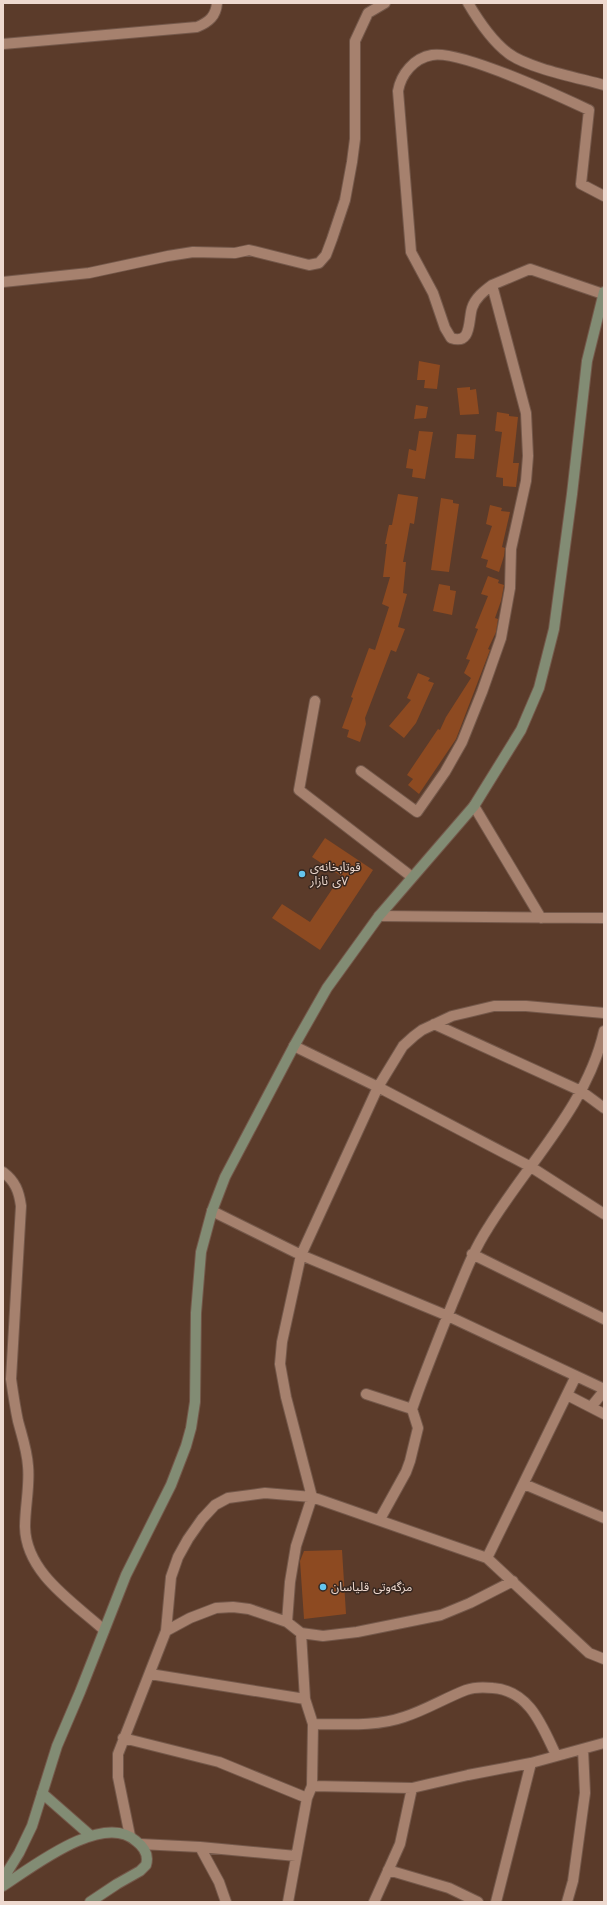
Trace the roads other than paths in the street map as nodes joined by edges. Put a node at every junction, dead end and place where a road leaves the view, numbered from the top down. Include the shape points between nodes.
1 (217, 3) edge
2 (385, 3) edge
3 (468, 3) edge
4 (3, 44) edge
5 (604, 85) edge
6 (604, 196) edge
7 (3, 282) edge
8 (492, 284) junction
9 (604, 293) edge
10 (315, 701) dead end
11 (362, 772) dead end
12 (474, 806) junction
13 (412, 876) junction
14 (379, 916) junction
15 (541, 918) junction
16 (604, 918) edge
17 (604, 1013) edge
18 (434, 1024) junction
19 (604, 1031) edge
20 (294, 1046) junction
21 (602, 1047) edge
22 (378, 1087) junction
23 (581, 1091) junction
24 (603, 1107) edge
25 (531, 1167) junction
26 (3, 1172) edge
27 (212, 1210) junction
28 (604, 1214) edge
29 (472, 1254) junction
30 (301, 1255) junction
31 (448, 1316) junction
32 (604, 1319) edge
33 (576, 1376) junction
34 (604, 1390) edge
35 (366, 1394) dead end
36 (567, 1395) junction
37 (591, 1407) junction
38 (412, 1409) junction
39 (604, 1414) edge
40 (524, 1484) junction
41 (312, 1496) junction
42 (604, 1518) edge
43 (380, 1519) junction
44 (487, 1558) junction
45 (513, 1581) junction
46 (287, 1622) junction
47 (104, 1630) junction
48 (166, 1631) junction
49 (301, 1633) junction
50 (604, 1659) edge
51 (150, 1674) junction
52 (305, 1699) junction
53 (314, 1724) junction
54 (123, 1738) junction
55 (604, 1743) edge
56 (584, 1748) junction
57 (556, 1755) junction
58 (531, 1763) junction
59 (312, 1786) junction
60 (412, 1788) junction
61 (42, 1793) junction
62 (307, 1798) junction
63 (91, 1836) junction
64 (130, 1836) junction
65 (140, 1844) junction
66 (200, 1847) junction
67 (296, 1856) junction
68 (388, 1870) junction
69 (3, 1879) edge
70 (3, 1886) edge
71 (90, 1902) edge
72 (226, 1902) edge
73 (288, 1902) edge
74 (374, 1902) edge
75 (478, 1902) edge
76 (496, 1902) edge
77 (567, 1902) edge

1 - 4 street via 214,16 197,27
2 - 7 street via 368,13 355,42 355,139 352,162 345,200 326,255 319,263 309,265 249,250 235,253 193,252 88,273
3 - 5 street via 491,36 508,53 532,64
6 - 8 street via 581,184 589,110 479,65 449,56 432,55 412,65 402,77 398,91 411,252 451,338 460,339 465,336 472,308 478,297
8 - 9 street via 530,269
8 - 11 street via 524,400 528,437 526,481 511,549 510,588 501,638 462,742 417,812
9 - 12 street via 587,361 554,629 544,673 521,730
10 - 13 street via 299,790
12 - 13 street
12 - 15 street
13 - 14 street
14 - 15 street
14 - 20 street via 327,988
15 - 16 street
17 - 18 street via 526,1006 494,1006 452,1016
18 - 22 street via 422,1030 403,1046
18 - 23 street
19 - 21 street
20 - 22 street
20 - 27 street via 235,1156
21 - 23 street
22 - 25 street
22 - 30 street
23 - 24 street
23 - 25 street
25 - 28 street
25 - 29 street via 504,1202
26 - 47 street via 16,1185 21,1206 12,1379 14,1401 28,1464 28,1546 35,1564 47,1579
27 - 30 street
27 - 47 street via 199,1267 195,1402 189,1436 171,1485 126,1575
29 - 31 street
29 - 32 street
30 - 31 street
30 - 41 street via 282,1342 280,1364
31 - 33 street
31 - 38 street
33 - 34 street
33 - 36 street
34 - 37 street
35 - 38 street
36 - 37 street
36 - 40 street
37 - 39 street
38 - 43 street via 418,1428 410,1461
40 - 42 street
40 - 44 street
41 - 43 street
41 - 46 street via 296,1546
41 - 48 street via 265,1492 228,1498 215,1505 188,1539 178,1557 171,1578
43 - 44 street
44 - 45 street
45 - 49 street via 441,1615 357,1632 322,1636
45 - 50 street via 589,1653
46 - 48 street via 249,1609 233,1607 190,1618
46 - 49 street
47 - 61 street via 57,1746
48 - 51 street
49 - 52 street
51 - 52 street
51 - 54 street
52 - 53 street
53 - 57 street via 360,1725 382,1722 423,1710 467,1689 486,1687 516,1695 534,1712
53 - 59 street
54 - 62 street via 219,1762
54 - 64 street via 116,1765
55 - 56 street
56 - 57 street
56 - 77 street via 585,1792 573,1881
57 - 58 street
58 - 60 street
58 - 76 street
59 - 60 street
59 - 62 street
60 - 68 street via 400,1844
61 - 63 street
61 - 69 street via 26,1839
62 - 67 street
63 - 64 street
63 - 70 street via 59,1849
64 - 65 street
65 - 66 street
65 - 71 street via 147,1855 144,1868
66 - 67 street
66 - 72 street via 219,1882
67 - 73 street
68 - 74 street
68 - 75 street via 448,1888

